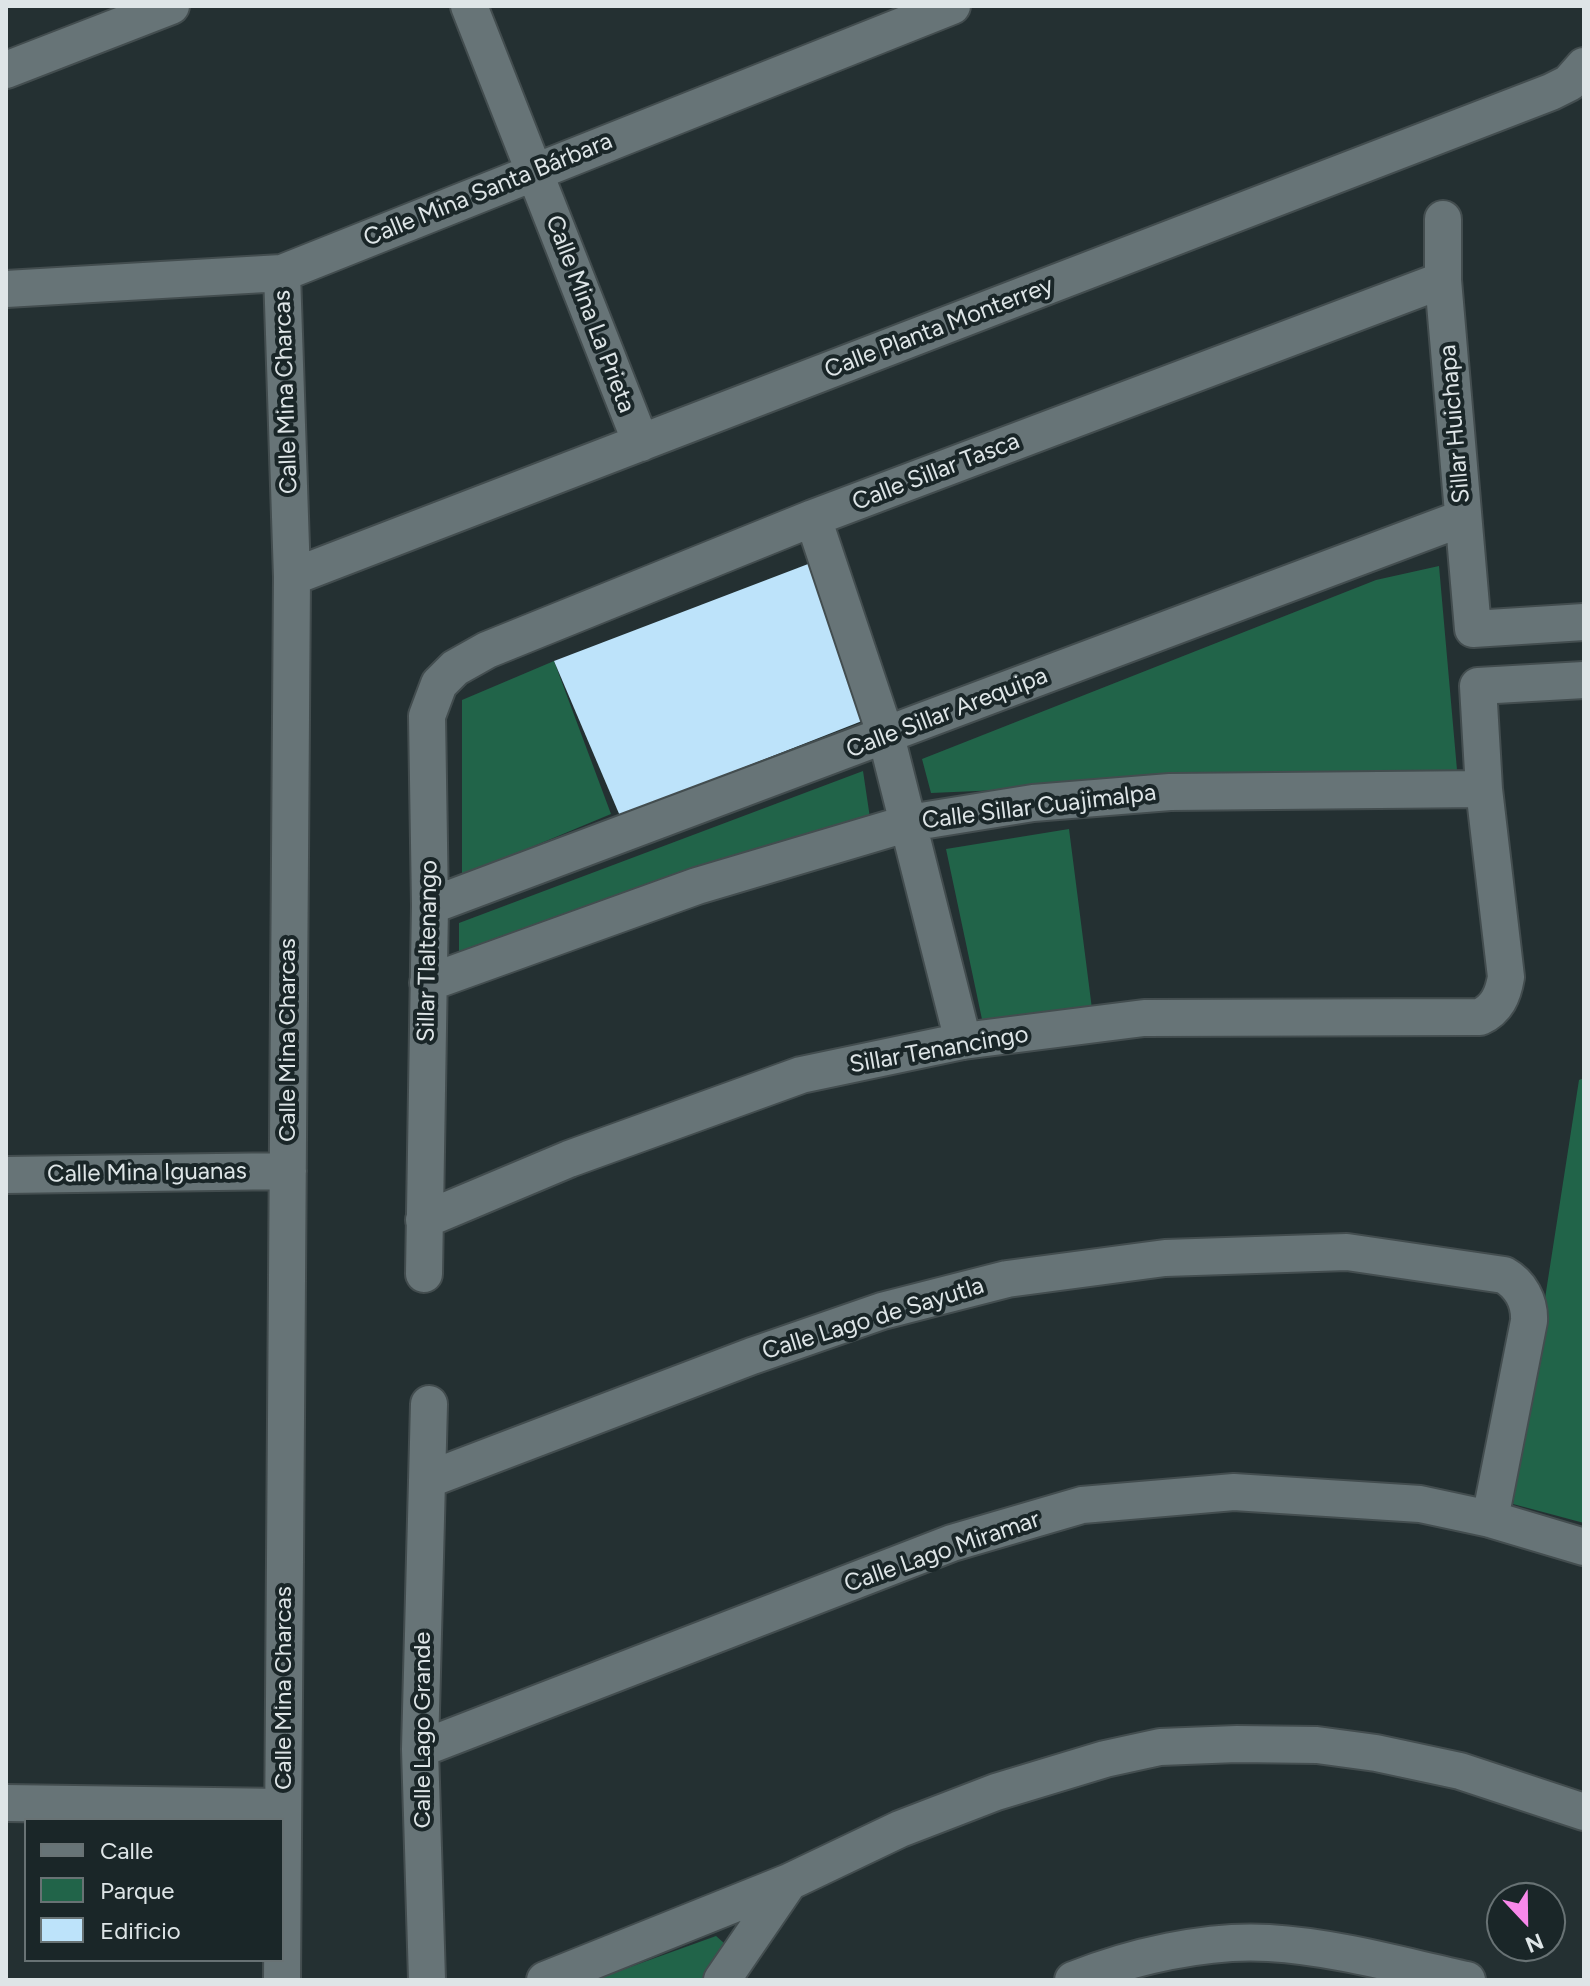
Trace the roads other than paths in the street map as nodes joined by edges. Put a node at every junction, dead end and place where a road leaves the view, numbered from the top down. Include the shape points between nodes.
1 (171, 6) edge
2 (469, 6) edge
3 (952, 6) edge
4 (1583, 69) edge
5 (6, 70) edge
6 (534, 171) junction
7 (1443, 219) dead end
8 (282, 273) junction
9 (1443, 280) junction
10 (6, 289) edge
11 (641, 443) junction
12 (813, 518) junction
13 (1463, 518) junction
14 (292, 577) junction
15 (1584, 622) edge
16 (1584, 680) edge
17 (439, 684) joint
18 (886, 736) junction
19 (1484, 789) junction
20 (909, 823) junction
21 (430, 906) junction
22 (428, 983) junction
23 (963, 1041) junction
24 (288, 1171) junction
25 (6, 1175) edge
26 (424, 1220) junction
27 (424, 1274) dead end
28 (429, 1404) dead end
29 (427, 1480) junction
30 (1490, 1519) junction
31 (1584, 1547) edge
32 (420, 1749) junction
33 (6, 1803) edge
34 (283, 1807) junction
35 (1584, 1812) edge
36 (283, 1818) edge
37 (789, 1882) junction
38 (427, 1980) edge
39 (545, 1980) edge
40 (722, 1980) edge
41 (1073, 1980) edge
42 (1467, 1980) edge

1 - 5 street
2 - 6 street, Calle Mina La Prieta
3 - 6 street, Calle Mina Santa Bárbara
4 - 11 street, Calle Planta Monterrey via 1551,92
6 - 8 street, Calle Mina Santa Bárbara
6 - 11 street, Calle Mina La Prieta
7 - 9 street, Sillar Huichapa
8 - 10 street, Calle Mina Santa Bárbara
8 - 14 street, Calle Mina Charcas
9 - 12 street, Calle Sillar Tasca
9 - 13 street, Sillar Huichapa
11 - 14 street, Calle Planta Monterrey
12 - 17 street, Calle Sillar Tasca via 487,650
12 - 18 street
13 - 15 street, Sillar Huichapa via 1473,629
13 - 18 street, Calle Sillar Arequipa
14 - 24 street, Calle Mina Charcas
16 - 19 street via 1478,686
17 - 21 street, Sillar Tlaltenango via 427,716
18 - 20 street
18 - 21 street, Calle Sillar Arequipa
19 - 20 street, Calle Sillar Cuajimalpa via 1170,792 1033,803
19 - 23 street, Sillar Tenancingo via 1506,977 1503,995 1480,1017 1144,1018
20 - 22 street, Calle Sillar Cuajimalpa via 697,886
20 - 23 street
21 - 22 street, Sillar Tlaltenango
22 - 26 street, Sillar Tlaltenango
23 - 26 street, Sillar Tenancingo via 801,1075 569,1159
24 - 25 street, Calle Mina Iguanas
24 - 34 street, Calle Mina Charcas
26 - 27 street, Sillar Tlaltenango
28 - 29 street, Calle Lago Grande
29 - 30 street, Calle Lago de Sayutla via 752,1356 882,1311 1007,1279 1165,1258 1347,1252 1504,1275 1523,1292 1529,1321
29 - 32 street, Calle Lago Grande
30 - 31 street, Calle Lago Miramar
30 - 32 street, Calle Lago Miramar via 1420,1504 1234,1492 1082,1505 952,1543
32 - 38 street, Calle Lago Grande
33 - 34 street
34 - 36 street, Calle Mina Charcas
35 - 37 street via 1460,1771 1376,1753 1317,1745 1160,1747 996,1792 900,1829
37 - 39 street
37 - 40 street
41 - 42 street via 1187,1948 1268,1943 1334,1951

